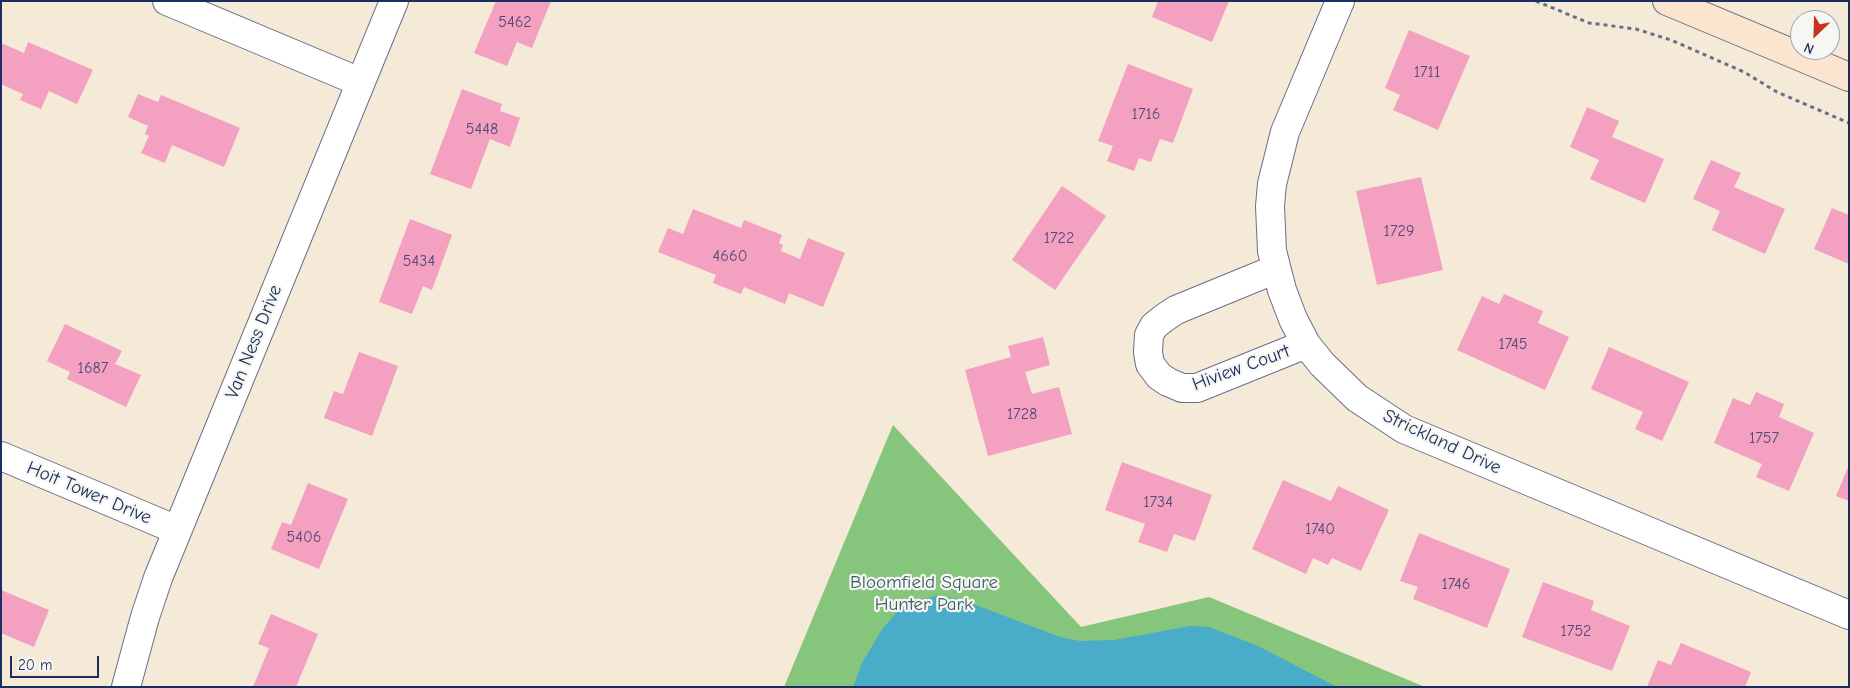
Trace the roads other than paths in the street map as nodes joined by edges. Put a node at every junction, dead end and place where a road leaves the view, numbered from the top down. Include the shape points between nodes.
1 (167, 1) edge
2 (394, 1) edge
3 (1340, 1) edge
4 (1667, 1) edge
5 (1849, 77) edge
6 (360, 82) junction
7 (1276, 270) junction
8 (1306, 344) junction
9 (1, 456) edge
10 (177, 530) junction
11 (1849, 615) edge
12 (126, 687) edge

1 - 6 street
2 - 6 street, Van Ness Drive
3 - 7 street, Strickland Drive via 1293,110 1278,158 1270,206
4 - 5 street
6 - 10 street, Van Ness Drive
7 - 8 street, Strickland Drive via 1293,319
7 - 8 street, Hiview Court via 1176,310 1164,318 1149,335 1150,364 1168,382 1182,388 1197,388
8 - 11 street, Strickland Drive via 1357,398 1404,429
9 - 10 street, Hoit Tower Drive
10 - 12 street, Van Ness Drive via 145,617

